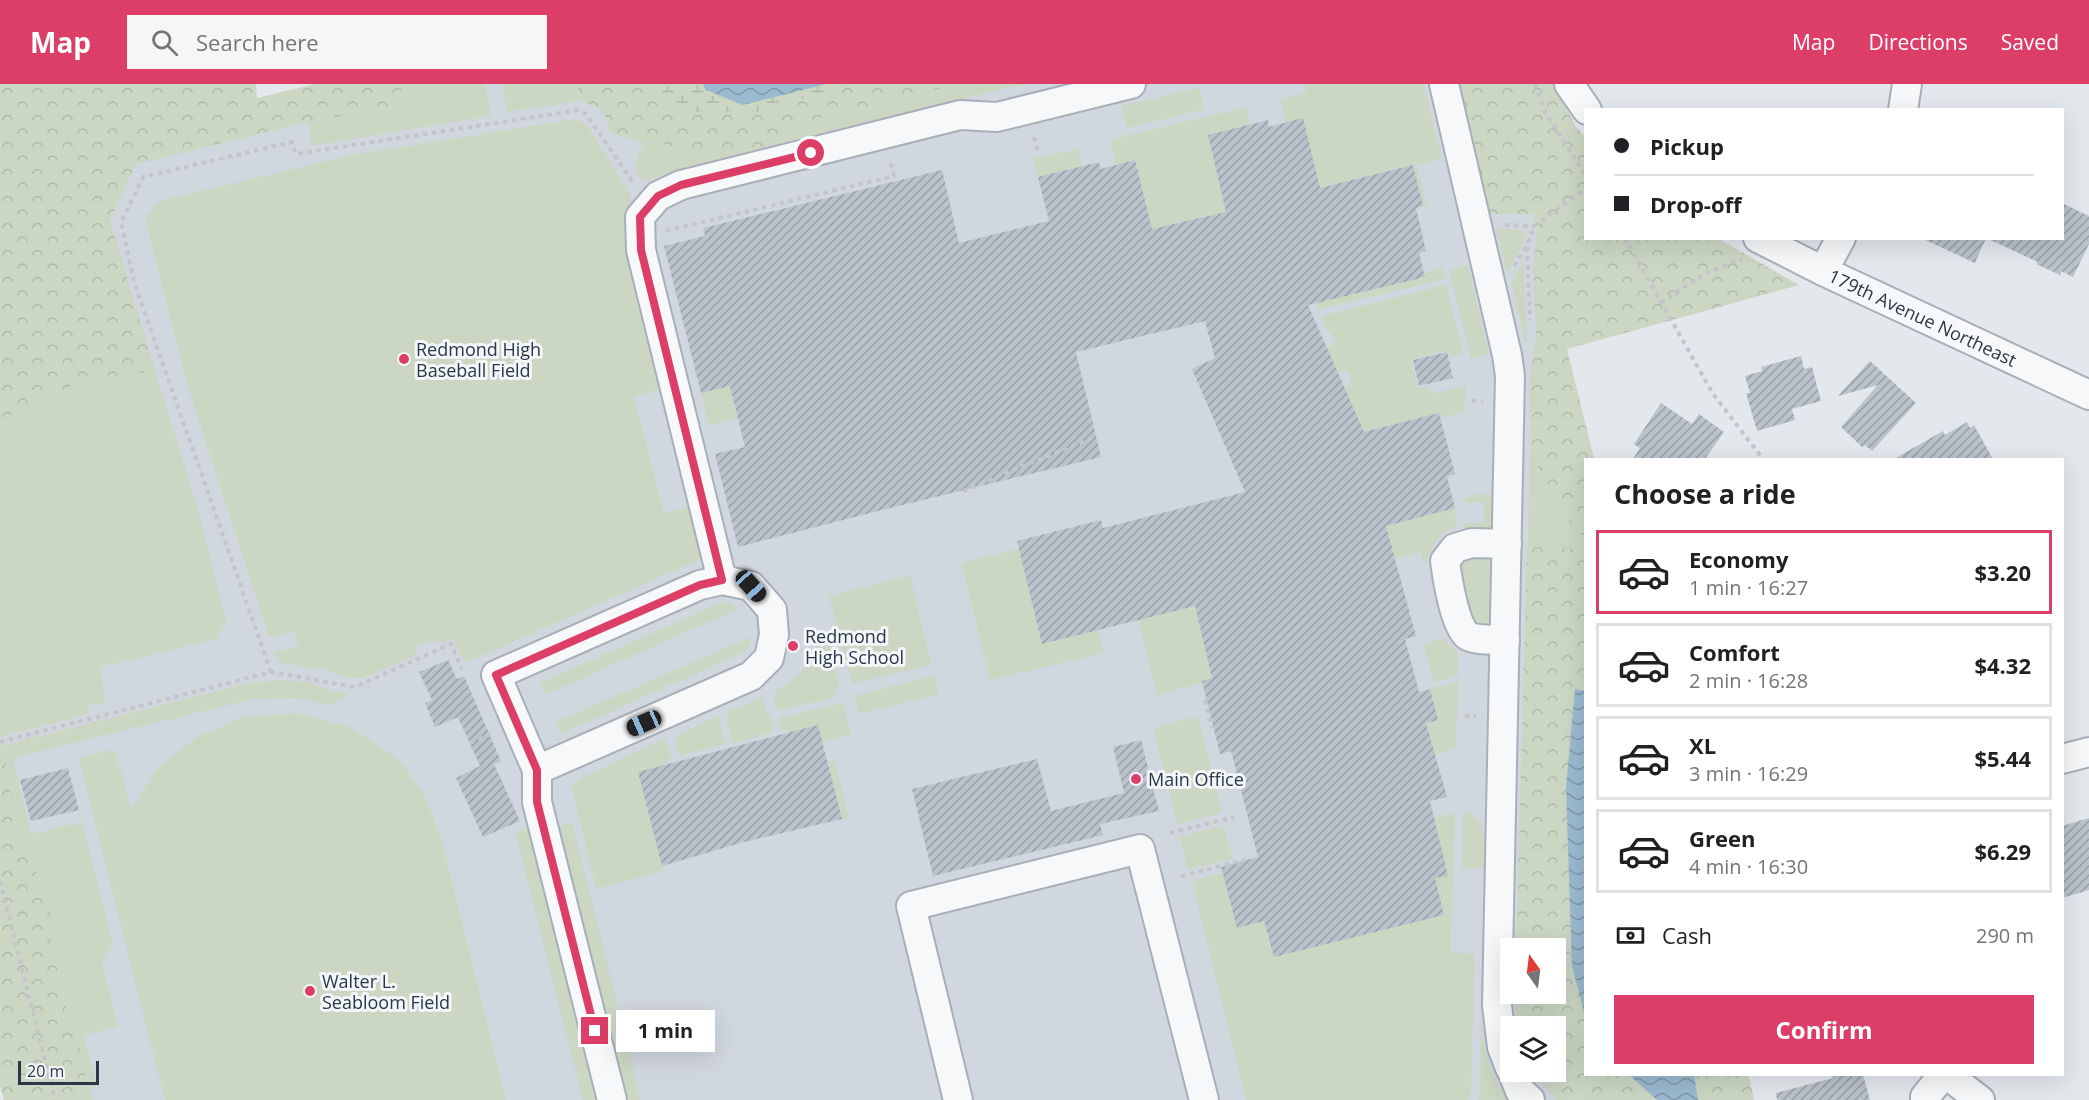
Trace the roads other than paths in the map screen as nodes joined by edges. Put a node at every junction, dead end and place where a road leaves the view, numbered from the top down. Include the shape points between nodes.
1 (1131, 84) edge
2 (1444, 84) edge
3 (1569, 84) edge
4 (1907, 84) edge
5 (1586, 108) edge
6 (1903, 108) edge
7 (1840, 240) edge
8 (1754, 247) edge
9 (1823, 271) junction
10 (2089, 396) edge
11 (1507, 544) junction
12 (722, 580) junction
13 (1505, 640) junction
14 (2089, 752) edge
15 (2064, 758) edge
16 (537, 770) junction
17 (1500, 1030) edge
18 (1943, 1076) edge
19 (1948, 1076) edge
20 (1516, 1082) edge
21 (1978, 1099) edge
22 (612, 1100) edge
23 (958, 1100) edge
24 (1204, 1100) edge
25 (1530, 1100) edge
26 (1925, 1100) edge

1 - 12 street via 997,117 960,115 681,185 658,196 649,206 640,217 641,250
2 - 11 street via 1510,376
3 - 5 street
4 - 6 street
7 - 9 street
8 - 9 street, 179th Avenue Northeast
9 - 10 street, 179th Avenue Northeast
11 - 13 street
11 - 13 street via 1472,543 1455,548 1445,561 1464,633 1471,638
12 - 16 street via 700,585 496,675
12 - 16 street via 751,586 772,610 774,635 769,658 751,676
13 - 17 street via 1497,1005
14 - 15 street
16 - 22 street via 537,802
18 - 26 street
19 - 21 street
20 - 25 street
23 - 24 street via 911,906 1140,849

